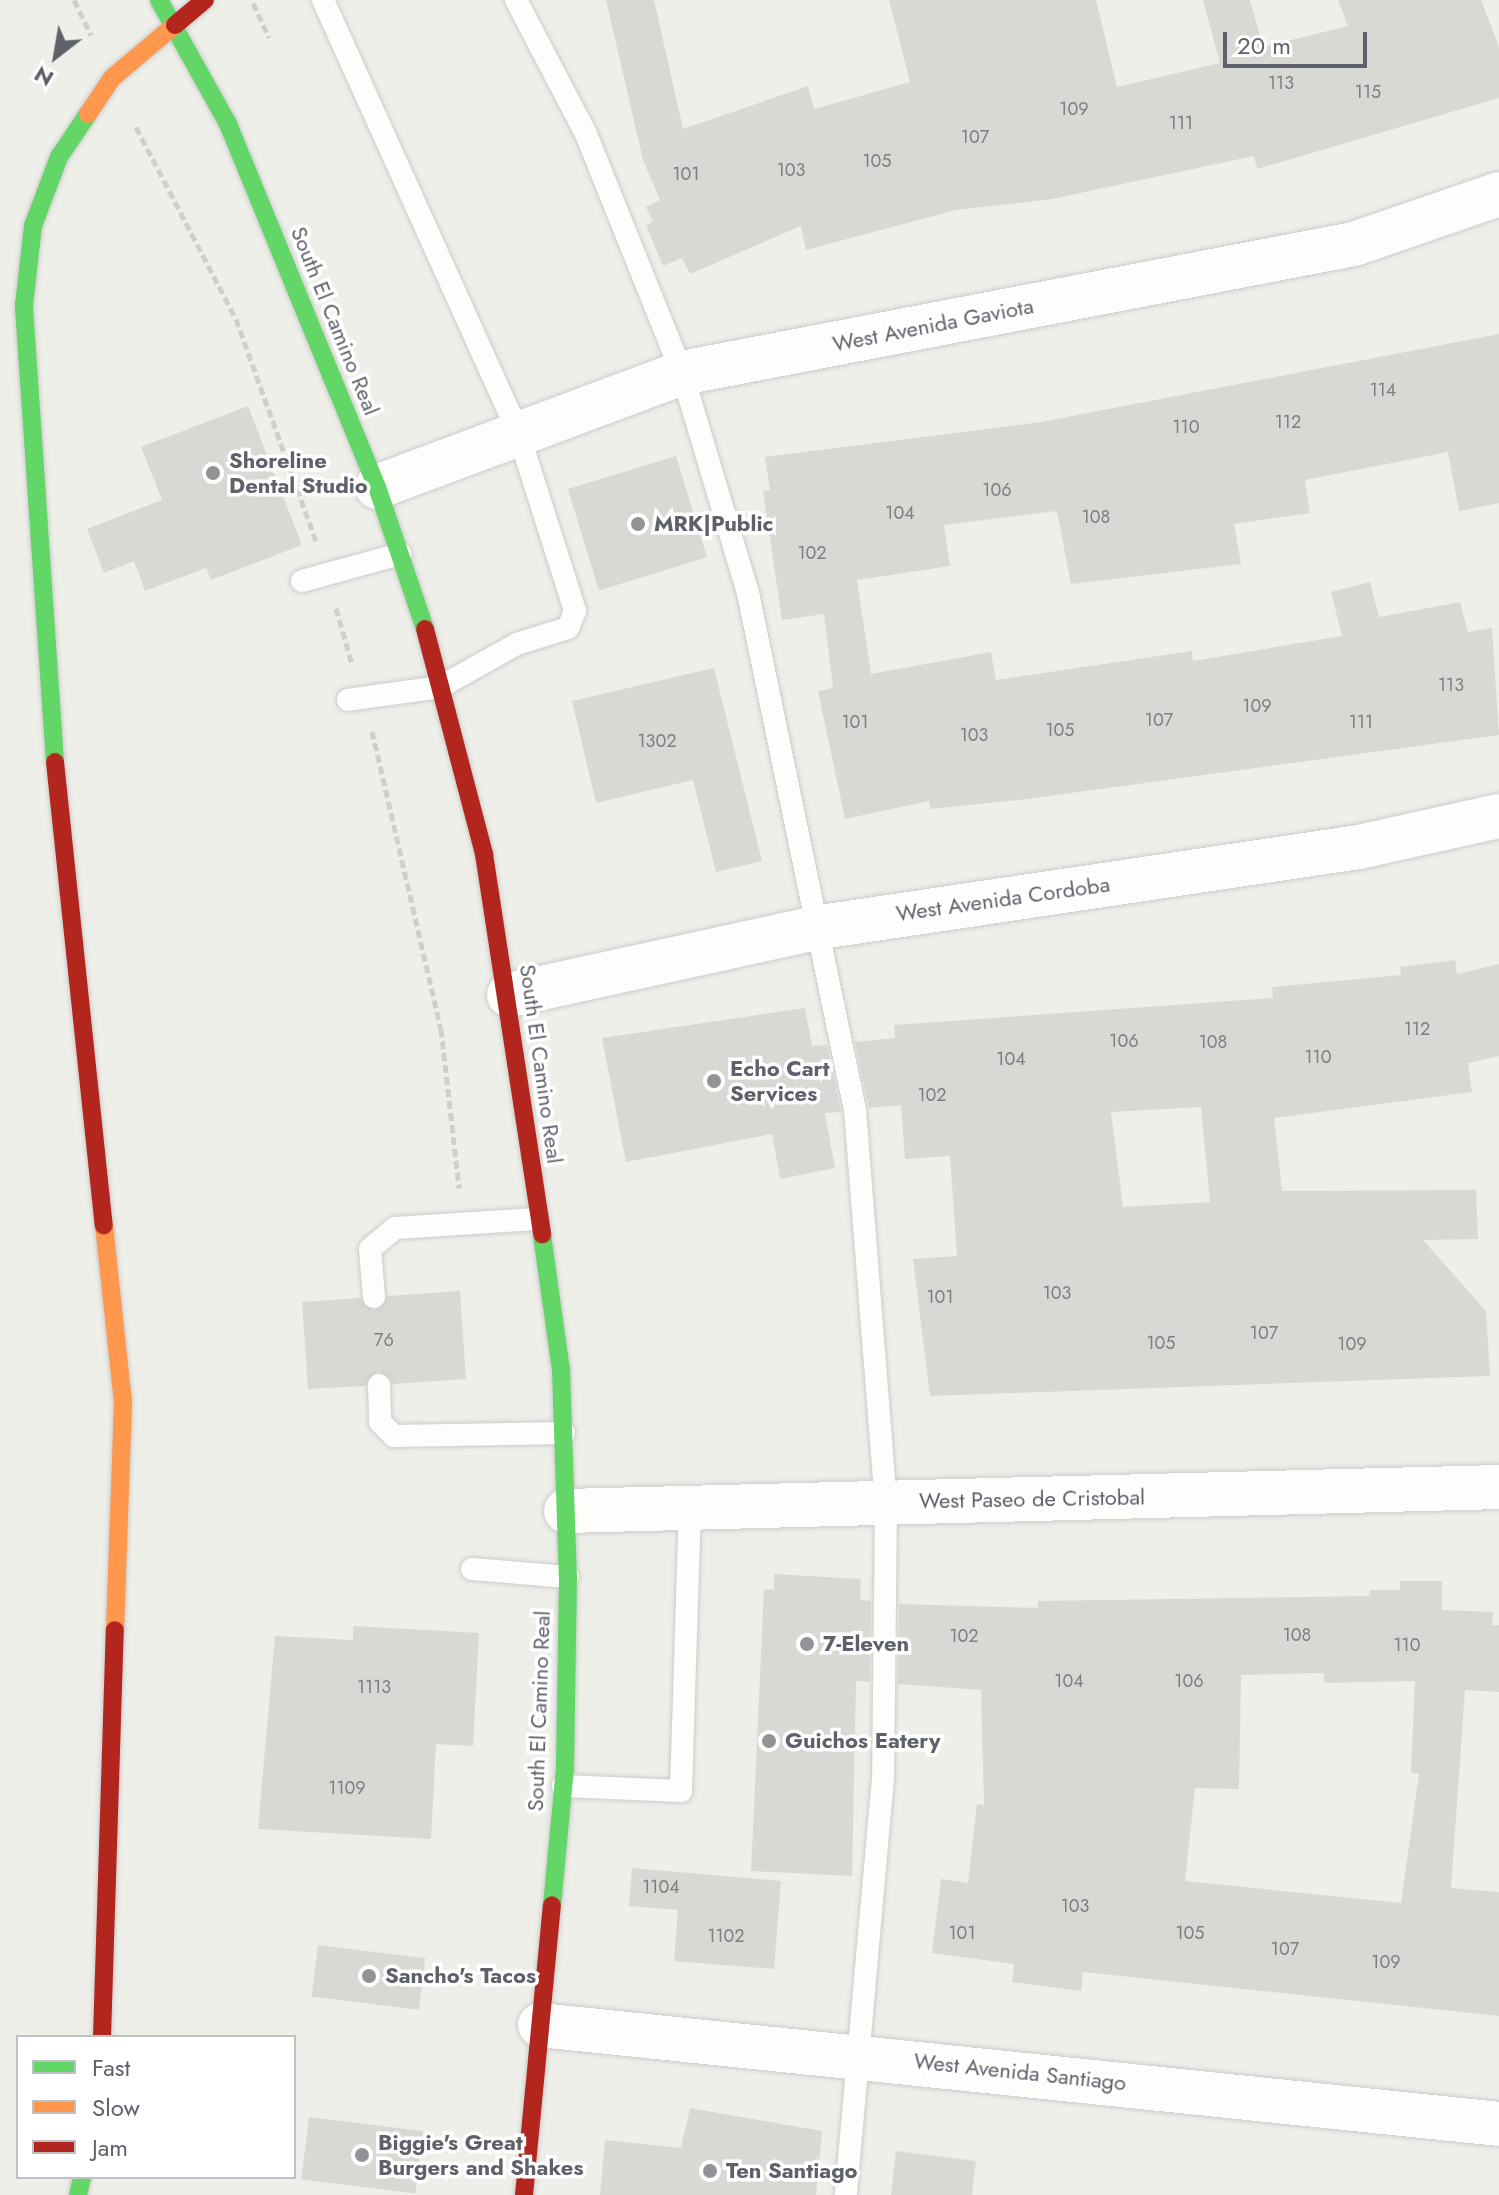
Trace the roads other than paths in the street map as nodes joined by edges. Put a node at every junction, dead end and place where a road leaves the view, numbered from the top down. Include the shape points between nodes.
1 (159, 0) edge
2 (205, 0) edge
3 (323, 0) edge
4 (516, 0) edge
5 (175, 25) junction
6 (1499, 194) edge
7 (682, 373) junction
8 (518, 432) junction
9 (377, 487) junction
10 (400, 554) junction
11 (302, 581) dead end
12 (440, 687) junction
13 (348, 700) dead end
14 (1499, 816) edge
15 (821, 927) junction
16 (509, 995) junction
17 (536, 1219) junction
18 (374, 1297) dead end
19 (379, 1385) dead end
20 (564, 1433) junction
21 (1499, 1487) edge
22 (886, 1502) junction
23 (690, 1510) junction
24 (566, 1511) junction
25 (472, 1569) dead end
26 (568, 1577) junction
27 (563, 1786) junction
28 (540, 2025) junction
29 (102, 2035) edge
30 (860, 2055) junction
31 (1499, 2124) edge
32 (524, 2195) edge
33 (846, 2195) edge

1 - 5 main road, South El Camino Real
2 - 5 main road
3 - 8 lane
4 - 7 lane via 586,134
5 - 9 main road, South El Camino Real via 228,124
5 - 29 main road via 112,78 59,157 33,226 24,305 46,673 123,1402
6 - 7 street, West Avenida Gaviota via 1354,244
7 - 8 street, West Avenida Gaviota
7 - 15 lane via 748,593
8 - 9 street, West Avenida Gaviota
8 - 12 lane via 575,611 568,628 517,644
9 - 10 main road, South El Camino Real
10 - 11 lane
10 - 12 main road, South El Camino Real
12 - 13 lane
12 - 16 main road, South El Camino Real via 484,854
14 - 15 street, West Avenida Cordoba via 1359,847
15 - 16 street, West Avenida Cordoba
15 - 22 lane via 855,1110
16 - 17 main road, South El Camino Real
17 - 18 lane via 395,1228 370,1249
17 - 20 main road, South El Camino Real
19 - 20 lane via 380,1422 394,1436
20 - 24 main road, South El Camino Real
21 - 22 street, West Paseo de Cristobal
22 - 23 street, West Paseo de Cristobal
22 - 30 lane via 883,1778
23 - 24 street, West Paseo de Cristobal
23 - 27 lane via 681,1791
24 - 26 main road, South El Camino Real
25 - 26 lane
26 - 27 main road, South El Camino Real
27 - 28 main road, South El Camino Real
28 - 30 street, West Avenida Santiago
28 - 32 main road, South El Camino Real
30 - 31 street, West Avenida Santiago
30 - 33 lane

